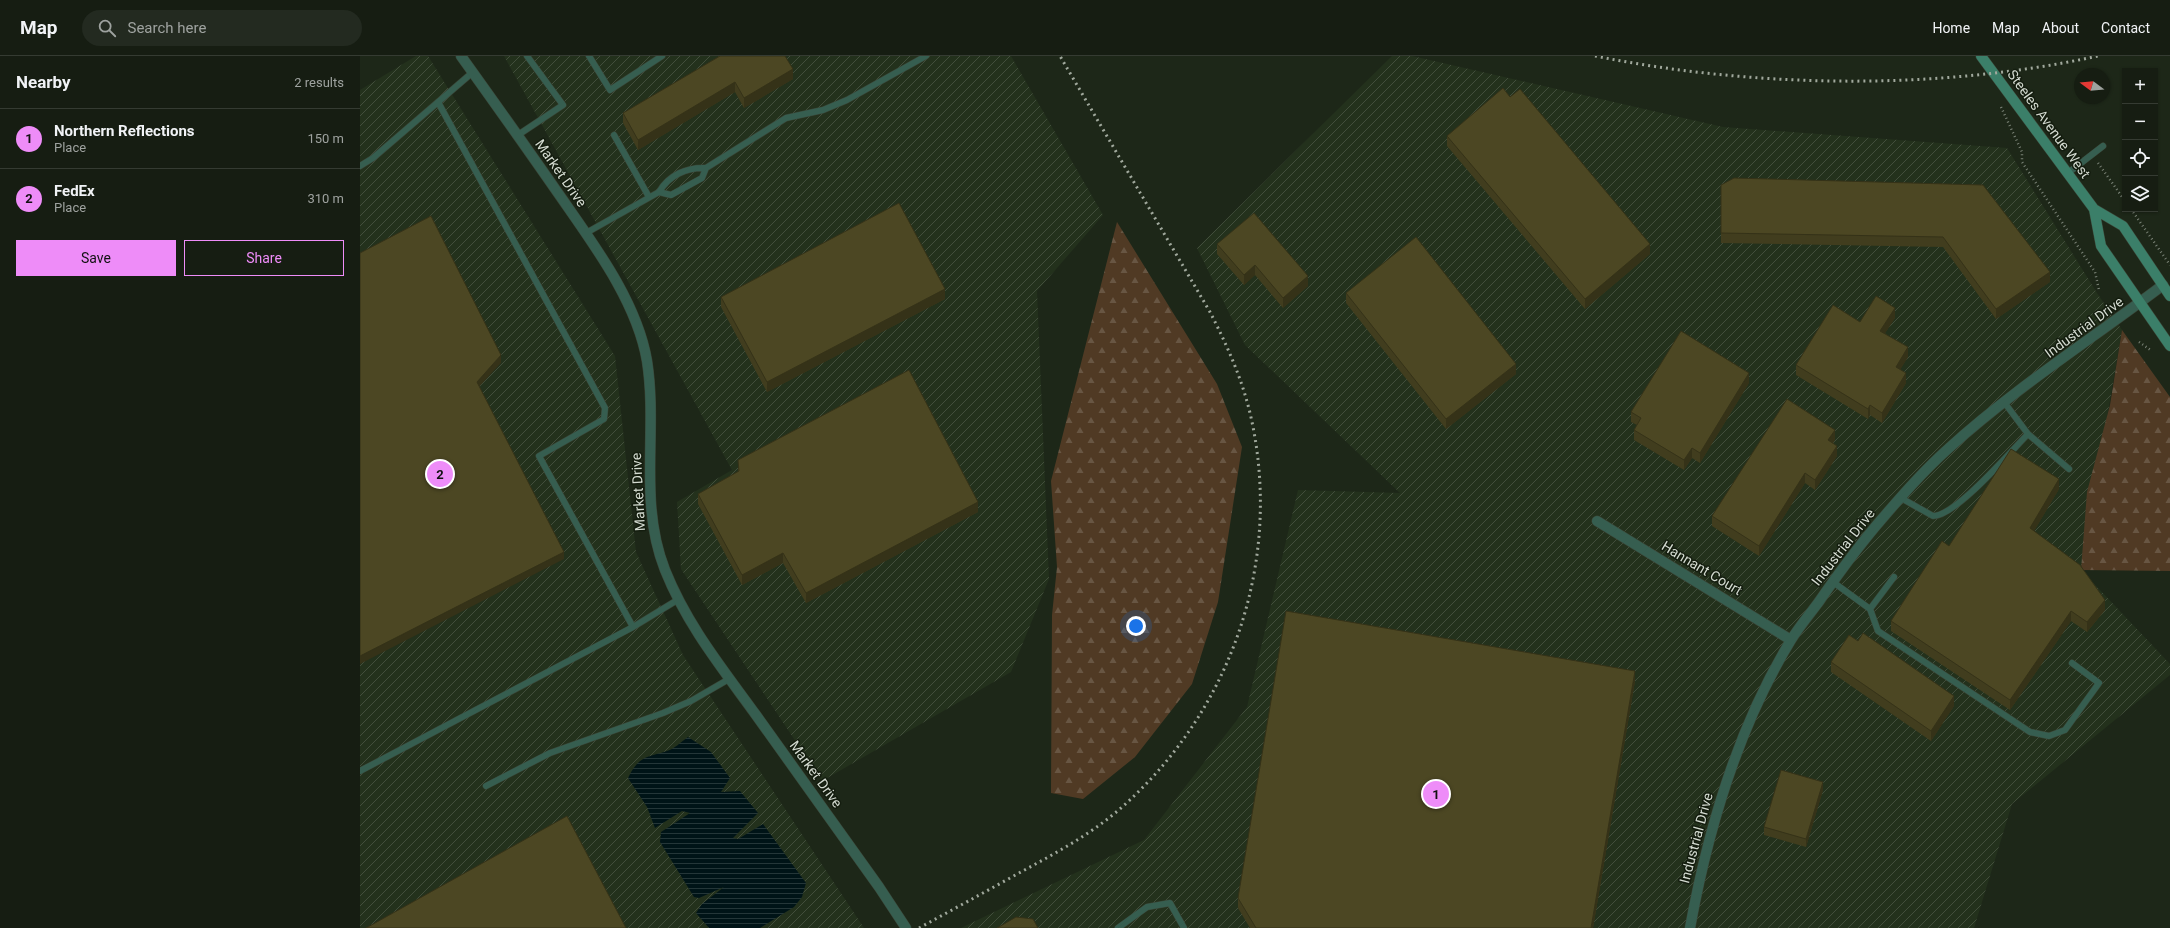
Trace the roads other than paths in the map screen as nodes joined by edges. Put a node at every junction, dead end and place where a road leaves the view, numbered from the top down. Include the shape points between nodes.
1 (461, 56) edge
2 (527, 56) edge
3 (588, 56) edge
4 (662, 56) edge
5 (926, 56) edge
6 (1981, 56) edge
7 (473, 72) junction
8 (438, 102) junction
9 (518, 135) junction
10 (614, 135) dead end
11 (2103, 146) dead end
12 (360, 166) edge
13 (706, 168) junction
14 (2068, 173) junction
15 (660, 192) junction
16 (649, 197) junction
17 (2094, 209) junction
18 (586, 233) junction
19 (2163, 285) junction
20 (2170, 296) edge
21 (2141, 302) junction
22 (2170, 346) edge
23 (2004, 402) junction
24 (2028, 434) junction
25 (2069, 469) dead end
26 (1901, 498) junction
27 (1597, 521) dead end
28 (1894, 578) dead end
29 (1833, 582) junction
30 (679, 599) junction
31 (1870, 608) junction
32 (633, 627) junction
33 (1791, 640) junction
34 (2072, 663) dead end
35 (729, 678) junction
36 (360, 771) edge
37 (486, 786) dead end
38 (906, 928) edge
39 (1118, 928) edge
40 (1184, 928) edge
41 (1690, 928) edge

1 - 7 street, Market Drive
2 - 9 lane via 562,105
3 - 4 lane via 610,90
5 - 13 lane via 847,100 823,110 786,118
6 - 14 main road, Steeles Avenue West
7 - 8 lane
7 - 9 street, Market Drive
8 - 12 lane via 373,158
8 - 32 lane via 605,408 604,419 539,456
9 - 18 street, Market Drive
10 - 16 lane
11 - 14 lane
13 - 15 lane via 692,167 665,181
13 - 15 lane via 702,178 671,194
14 - 17 main road, Steeles Avenue West
15 - 16 lane
16 - 18 lane
17 - 19 main road, Steeles Avenue West via 2123,226
17 - 21 main road, Steeles Avenue West via 2101,246
18 - 30 street, Market Drive via 624,296 647,359 651,403 649,480 652,522 665,570
19 - 20 main road, Steeles Avenue West
19 - 21 street, Industrial Drive
21 - 22 main road, Steeles Avenue West
21 - 23 street, Industrial Drive
23 - 24 lane
23 - 26 street, Industrial Drive via 1947,449
24 - 25 lane
24 - 26 lane via 1965,498 1946,513 1933,516
26 - 29 street, Industrial Drive via 1853,553
27 - 33 street, Hannant Court
28 - 31 lane
29 - 31 lane
29 - 33 street, Industrial Drive
30 - 32 lane
30 - 35 street, Market Drive via 690,624
31 - 34 lane via 1878,631 2030,732 2049,736 2065,730 2099,683
32 - 36 lane
33 - 41 street, Industrial Drive via 1764,691 1720,798 1701,868
35 - 37 lane via 691,701 550,753
35 - 38 street, Market Drive
39 - 40 lane via 1147,907 1170,903

